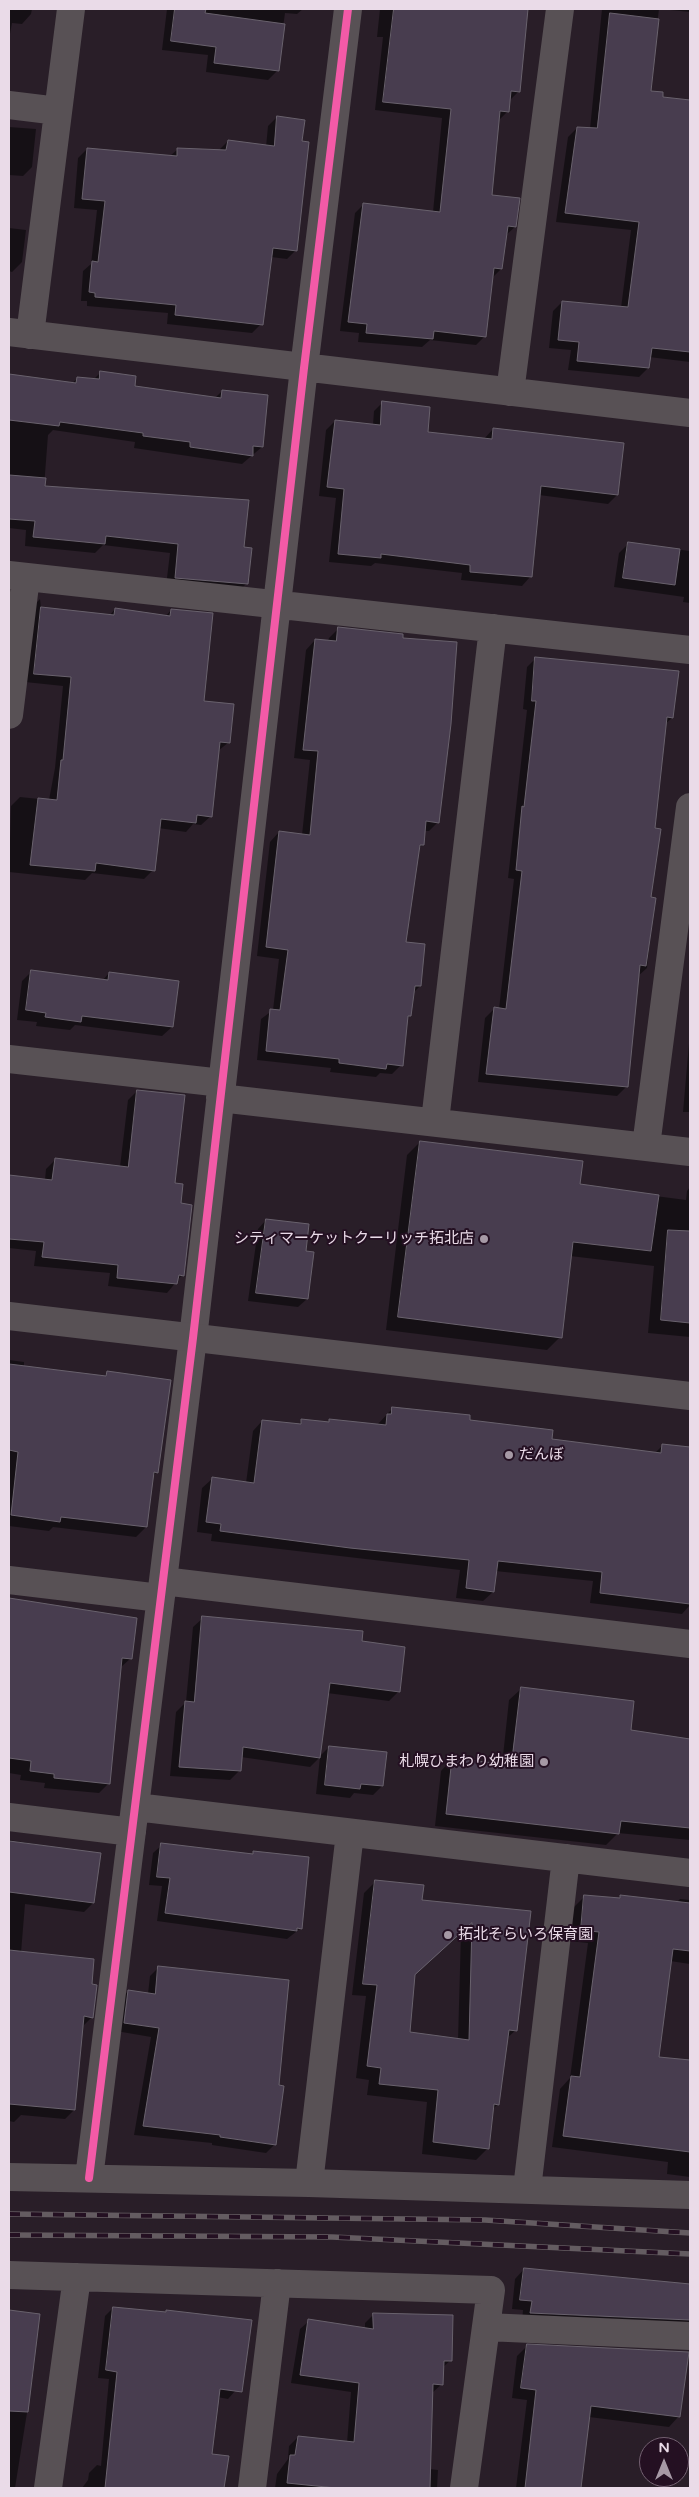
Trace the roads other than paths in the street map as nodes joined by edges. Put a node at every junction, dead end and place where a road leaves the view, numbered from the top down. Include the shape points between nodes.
1 (71, 9) edge
2 (348, 9) edge
3 (560, 9) edge
4 (9, 105) edge
5 (58, 111) junction
6 (19, 334) edge
7 (304, 368) junction
8 (510, 392) junction
9 (690, 413) edge
10 (17, 576) edge
11 (276, 605) junction
12 (493, 628) junction
13 (690, 650) edge
14 (9, 715) edge
15 (690, 807) edge
16 (9, 1058) edge
17 (221, 1090) junction
18 (435, 1121) junction
19 (646, 1146) junction
20 (690, 1152) edge
21 (9, 1316) edge
22 (193, 1338) junction
23 (690, 1396) edge
24 (9, 1580) edge
25 (162, 1590) junction
26 (690, 1644) edge
27 (9, 1817) edge
28 (134, 1820) junction
29 (350, 1833) junction
30 (566, 1858) junction
31 (690, 1873) edge
32 (9, 2177) edge
33 (89, 2178) junction
34 (310, 2183) junction
35 (527, 2189) junction
36 (690, 2194) edge
37 (9, 2275) edge
38 (77, 2277) junction
39 (277, 2283) junction
40 (486, 2327) junction
41 (690, 2336) edge
42 (48, 2488) edge
43 (252, 2488) edge
44 (464, 2488) edge

1 - 5 street
2 - 7 street
3 - 8 street
4 - 5 street
5 - 6 street
6 - 7 street
7 - 8 street
7 - 11 street
8 - 9 street
10 - 11 street
10 - 14 street
11 - 12 street
11 - 17 street
12 - 13 street
12 - 18 street
15 - 19 street
16 - 17 street
17 - 18 street
17 - 22 street
18 - 19 street
19 - 20 street
21 - 22 street
22 - 23 street
22 - 25 street
24 - 25 street
25 - 26 street
25 - 28 street
27 - 28 street
28 - 29 street
28 - 33 street
29 - 30 street
29 - 34 street
30 - 31 street
30 - 35 street
32 - 33 street
33 - 34 street
34 - 35 street
35 - 36 street
37 - 38 street
38 - 39 street
38 - 42 street
39 - 40 street via 491,2290
39 - 43 street
40 - 41 street
40 - 44 street

